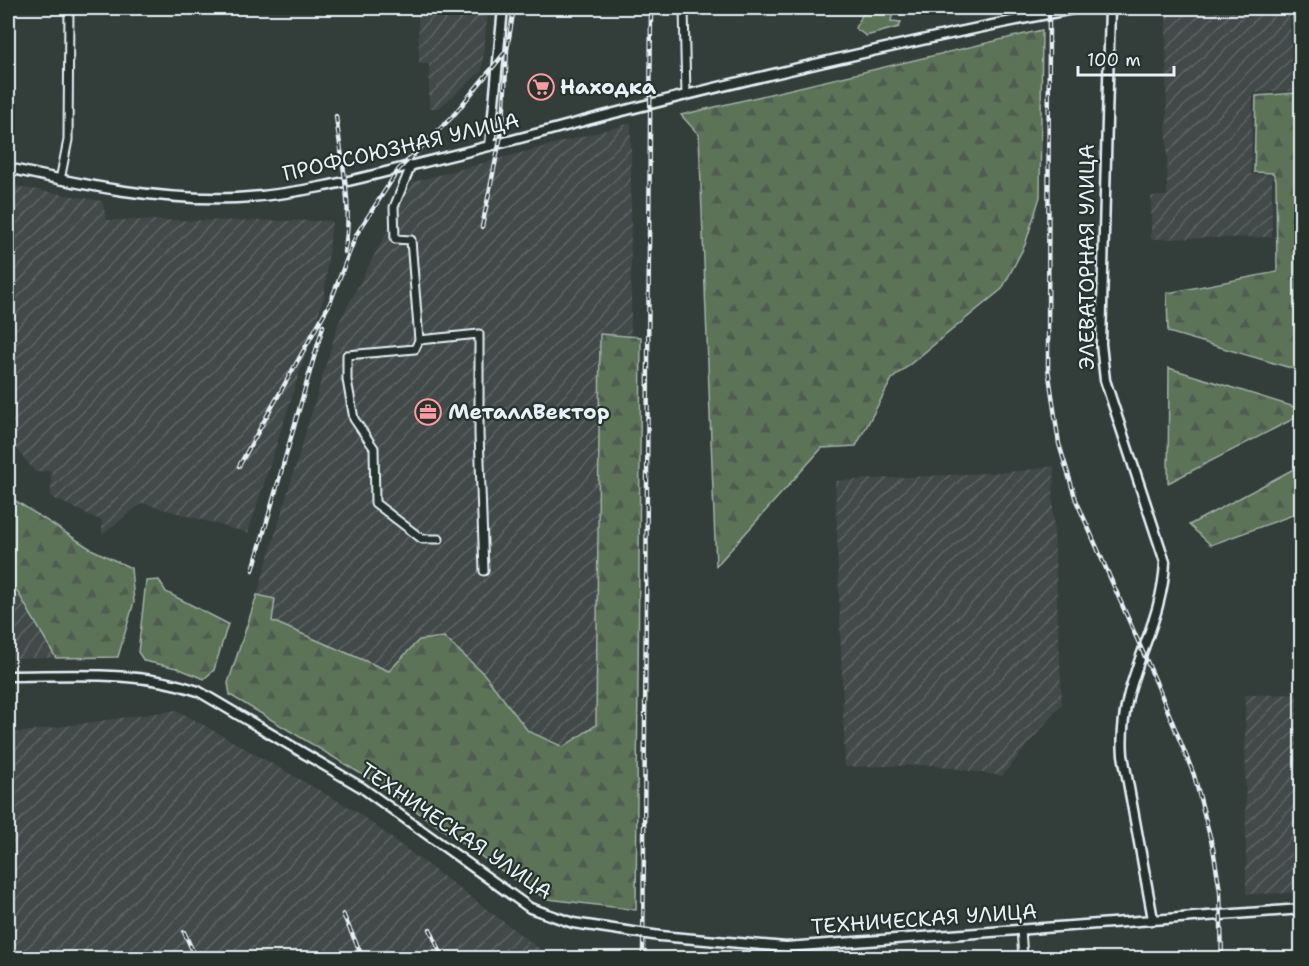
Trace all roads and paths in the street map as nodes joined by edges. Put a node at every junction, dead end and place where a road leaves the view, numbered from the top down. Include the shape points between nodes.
1 (69, 8) edge
2 (503, 8) edge
3 (684, 8) edge
4 (1078, 8) edge
5 (1110, 8) edge
6 (686, 96) junction
7 (490, 146) junction
8 (411, 166) junction
9 (8, 168) edge
10 (60, 180) junction
11 (419, 340) junction
12 (439, 539) dead end
13 (484, 571) dead end
14 (8, 676) edge
15 (1302, 909) edge
16 (1153, 919) junction
17 (1021, 929) junction
18 (1023, 958) edge

1 - 10 street via 68,140
2 - 7 main road
3 - 6 street
4 - 6 main road, ПРОФСОЮЗНАЯ УЛИЦА via 955,32
5 - 16 main road, ЭЛЕВАТОРНАЯ УЛИЦА via 1101,344 1105,380 1165,562 1165,580 1126,697 1121,732
6 - 7 main road, ПРОФСОЮЗНАЯ УЛИЦА
7 - 8 main road, ПРОФСОЮЗНАЯ УЛИЦА
8 - 10 main road, ПРОФСОЮЗНАЯ УЛИЦА via 292,193 235,198 169,197
8 - 11 street via 394,207 395,239 411,240
9 - 10 main road, ПРОФСОЮЗНАЯ УЛИЦА
11 - 12 street via 414,349 347,354 347,380 354,419 374,447 375,503 422,539
11 - 13 street via 479,334
14 - 17 main road, ТЕХНИЧЕСКАЯ УЛИЦА, bridge via 133,676 198,691 361,787 530,908 573,923 734,945 786,947
15 - 16 main road, ТЕХНИЧЕСКАЯ УЛИЦА
16 - 17 main road, ТЕХНИЧЕСКАЯ УЛИЦА
17 - 18 street

